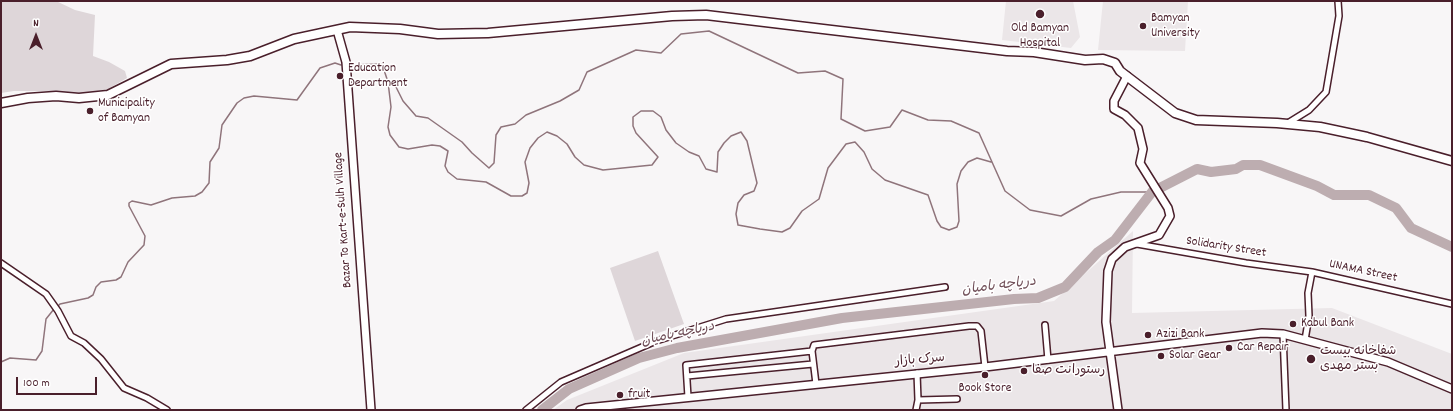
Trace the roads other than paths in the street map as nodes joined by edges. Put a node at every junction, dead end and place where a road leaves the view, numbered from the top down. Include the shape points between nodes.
1 (1338, 1) edge
2 (336, 30) junction
3 (1127, 76) junction
4 (1, 103) edge
5 (1288, 123) junction
6 (1452, 162) edge
7 (1137, 244) junction
8 (1, 263) edge
9 (1312, 272) junction
10 (945, 287) dead end
11 (1452, 304) edge
12 (1045, 325) dead end
13 (1283, 334) junction
14 (1306, 340) junction
15 (812, 351) junction
16 (1109, 353) junction
17 (1048, 360) junction
18 (813, 364) junction
19 (985, 367) junction
20 (917, 374) junction
21 (687, 376) junction
22 (816, 384) junction
23 (1452, 389) edge
24 (688, 397) junction
25 (957, 399) dead end
26 (918, 400) junction
27 (167, 410) edge
28 (371, 410) edge
29 (526, 410) edge
30 (580, 410) edge
31 (916, 410) edge
32 (1118, 410) edge
33 (1286, 410) edge

1 - 5 street via 1339,16 1326,92 1309,110
2 - 3 main road via 350,27 438,34 488,33 706,15 1034,52 1084,60 1103,59 1115,63
2 - 4 main road via 294,39 250,56 171,64 108,95 79,98 42,97
2 - 28 main road, Bazar To Kart-e-Sulh Village via 346,62
3 - 5 main road via 1175,113 1196,120
3 - 7 main road via 1114,101 1114,109 1125,115 1138,128 1143,150 1140,163 1168,208 1170,216 1159,236
5 - 6 main road via 1367,137
7 - 9 street, Solidarity Street
7 - 16 main road via 1125,247 1112,259 1108,271 1106,322
8 - 27 street via 46,294 71,336 84,343 101,359 124,388
9 - 11 street, UNAMA Street
9 - 14 street, UNAMA Street via 1308,293
10 - 29 street via 726,319 656,341 561,382
12 - 17 street
13 - 14 main road, سرک بازار
13 - 16 main road, سرک بازار via 1262,333
13 - 33 street
14 - 23 main road, سرک بازار via 1388,362
15 - 18 street
15 - 19 street via 814,345 977,326 981,331
15 - 21 street via 686,365
16 - 17 main road, سرک بازار
16 - 32 main road
17 - 19 main road, سرک بازار
18 - 21 street
18 - 22 street
19 - 20 main road, سرک بازار
20 - 22 main road, سرک بازار
20 - 26 street
21 - 24 street
22 - 24 main road, سرک بازار
24 - 30 main road, سرک بازار
25 - 26 street
26 - 31 street

